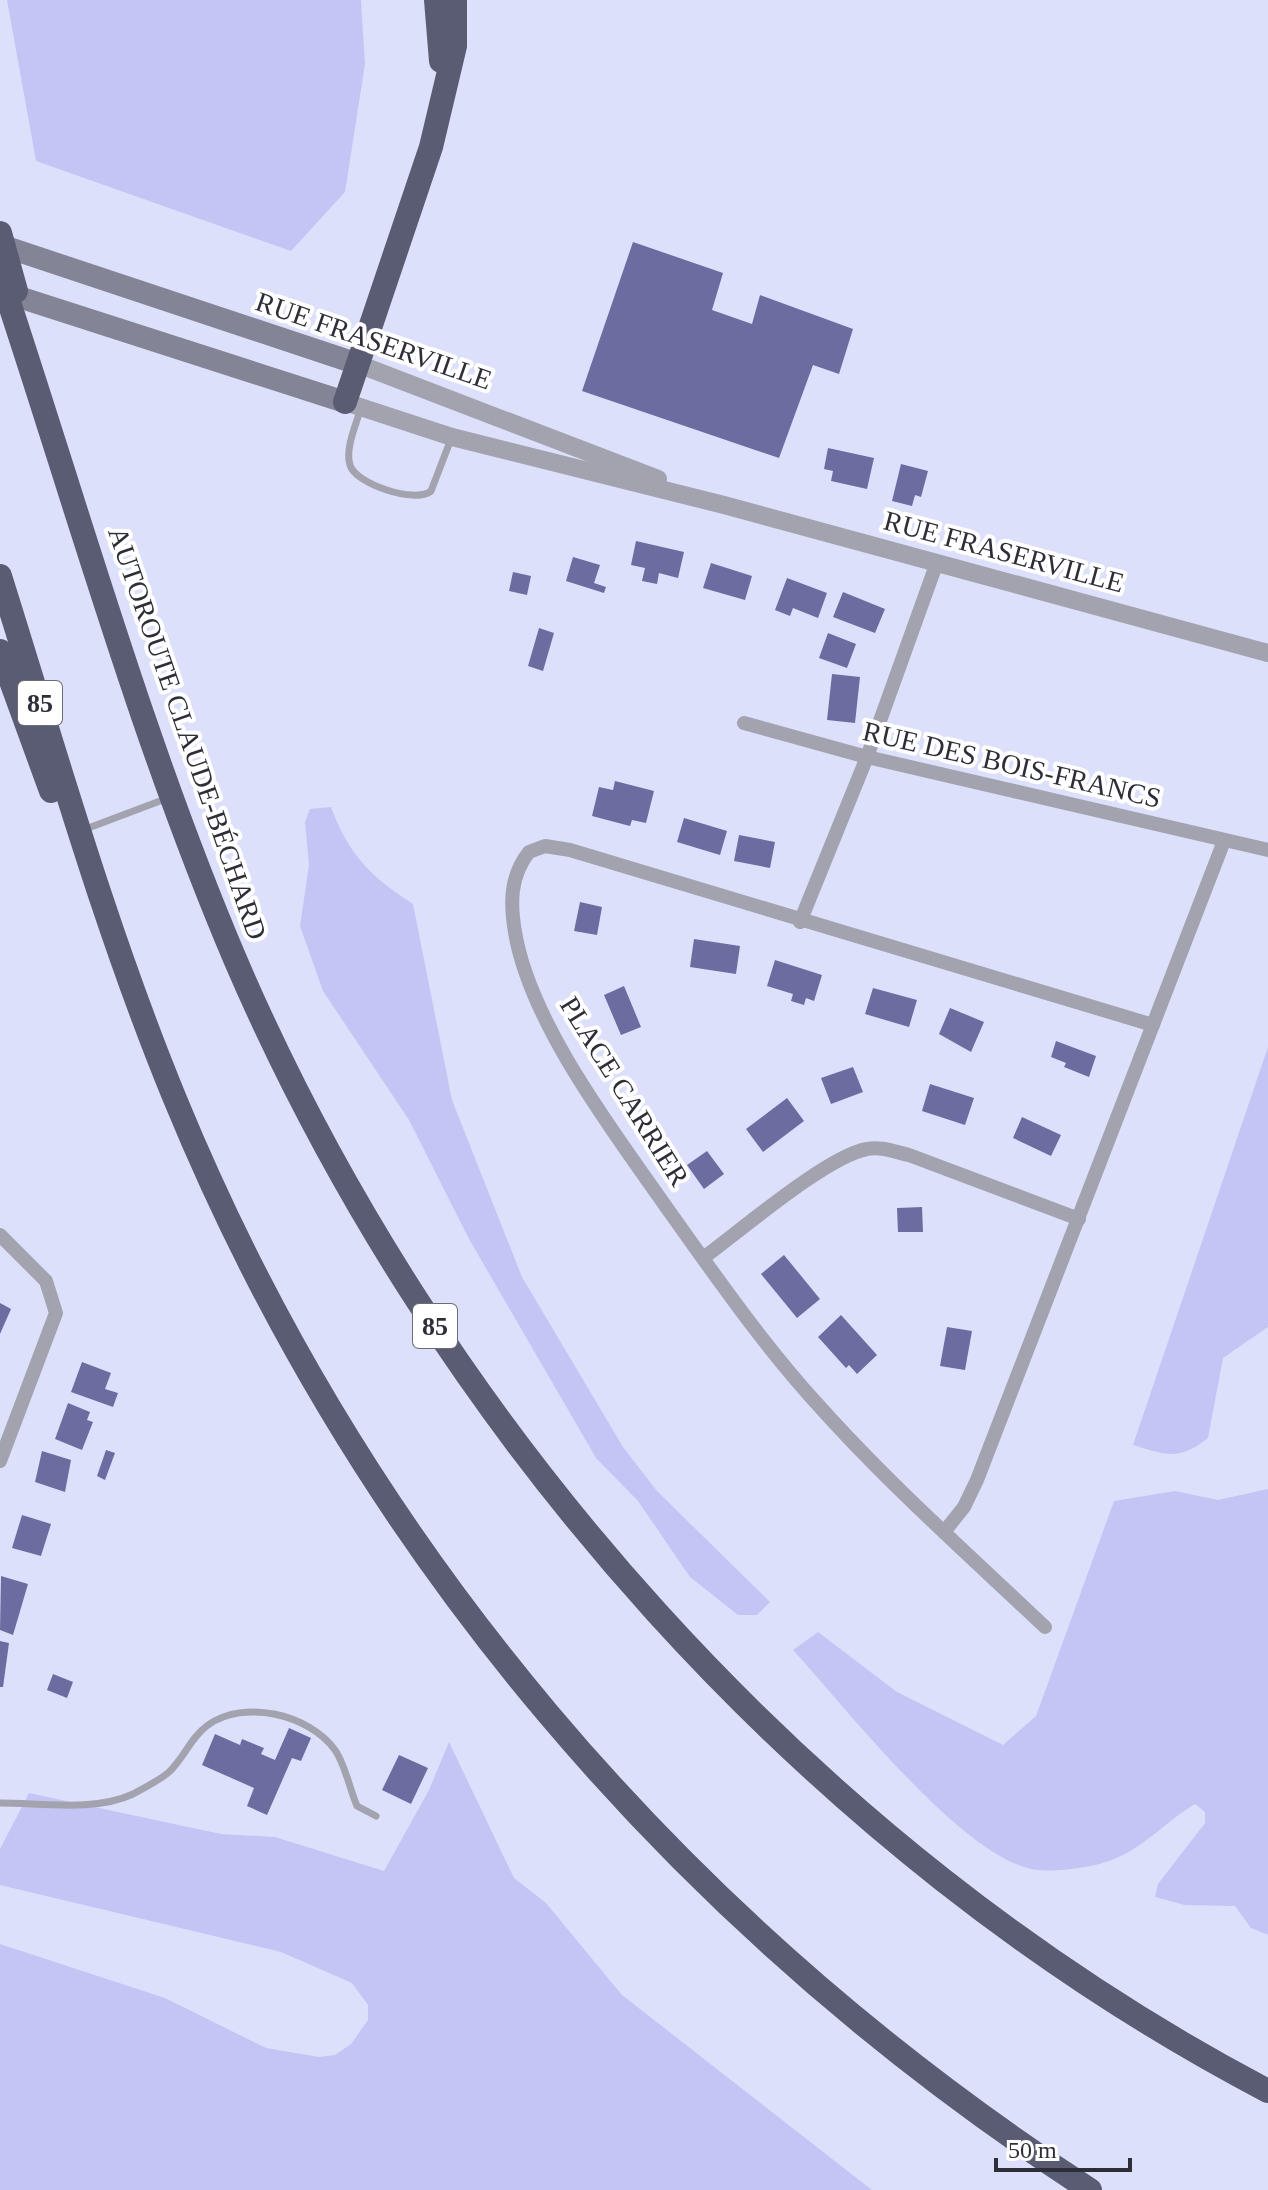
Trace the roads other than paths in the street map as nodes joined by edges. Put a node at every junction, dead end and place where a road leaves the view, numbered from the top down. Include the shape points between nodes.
1 (436, 0) edge
2 (455, 0) edge
3 (441, 99) junction
4 (0, 233) edge
5 (0, 245) edge
6 (0, 275) edge
7 (0, 291) edge
8 (358, 364) junction
9 (353, 405) junction
10 (452, 437) junction
11 (65, 471) junction
12 (724, 505) junction
13 (936, 565) junction
14 (0, 576) edge
15 (0, 651) edge
16 (1268, 653) edge
17 (744, 723) dead end
18 (867, 757) junction
19 (172, 796) junction
20 (81, 831) junction
21 (1224, 841) junction
22 (1268, 850) edge
23 (800, 922) junction
24 (1153, 1025) junction
25 (181, 1112) junction
26 (1079, 1219) junction
27 (0, 1235) edge
28 (703, 1258) junction
29 (0, 1461) edge
30 (944, 1532) junction
31 (1045, 1627) dead end
32 (0, 1803) edge
33 (376, 1816) dead end
34 (1268, 2091) edge
35 (1090, 2190) edge

1 - 3 highway
2 - 3 highway via 455,46
3 - 8 highway via 418,192
4 - 11 highway
5 - 8 main road, RUE FRASERVILLE
6 - 11 highway, AUTOROUTE CLAUDE-BÉCHARD / 85
7 - 9 main road, RUE FRASERVILLE
8 - 9 highway
8 - 12 street, RUE FRASERVILLE
9 - 10 street, RUE FRASERVILLE
9 - 10 lane via 353,473 393,492 425,497
10 - 12 street, RUE FRASERVILLE
11 - 19 highway, AUTOROUTE CLAUDE-BÉCHARD / 85
12 - 13 street, RUE FRASERVILLE
13 - 16 street, RUE FRASERVILLE
13 - 18 street
14 - 20 highway, 85
15 - 25 highway via 105,947
17 - 18 street, RUE DES BOIS-FRANCS
18 - 21 street, RUE DES BOIS-FRANCS
18 - 23 street
19 - 20 lane
19 - 34 highway, AUTOROUTE CLAUDE-BÉCHARD / 85 via 244,978 352,1190 461,1365 602,1549 765,1722 914,1855 1079,1979
20 - 25 highway, 85
21 - 22 street, RUE DES BOIS-FRANCS
21 - 24 street
23 - 24 street, PLACE CARRIER
23 - 28 street, PLACE CARRIER via 556,847 529,852 513,883 519,949 552,1030 633,1160
24 - 26 street
25 - 35 highway, 85 via 289,1337 393,1510 474,1624 584,1759 694,1874 813,1985 958,2101
26 - 28 street via 909,1155 865,1149 832,1164
26 - 30 street via 972,1494
27 - 29 street via 46,1281 56,1313
28 - 30 street, PLACE CARRIER via 820,1407
30 - 31 street, PLACE CARRIER
32 - 33 lane via 104,1803 131,1795 170,1771 209,1724 233,1714 271,1713 294,1719 335,1750 357,1806

